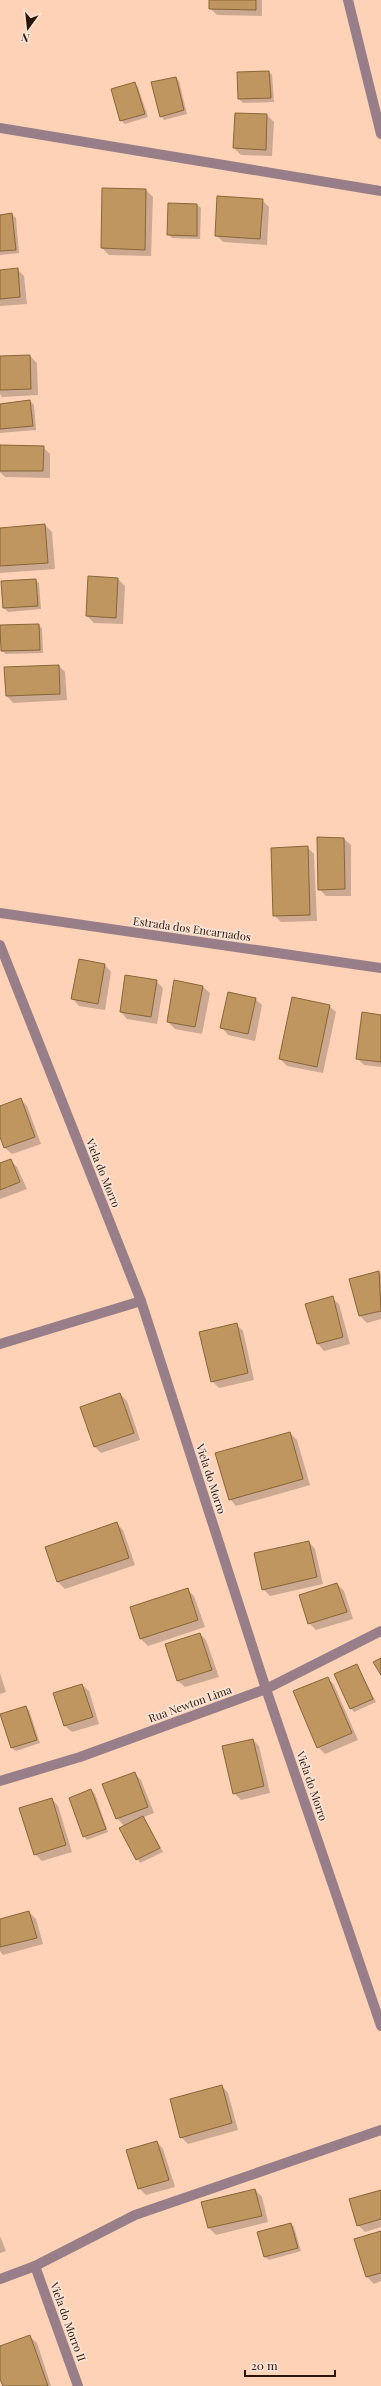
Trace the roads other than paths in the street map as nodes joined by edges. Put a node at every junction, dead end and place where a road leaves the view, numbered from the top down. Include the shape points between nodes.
1 (348, 0) edge
2 (0, 128) edge
3 (381, 134) edge
4 (381, 191) edge
5 (0, 914) edge
6 (0, 945) edge
7 (381, 968) edge
8 (141, 1301) junction
9 (0, 1344) edge
10 (381, 1631) edge
11 (266, 1689) junction
12 (0, 1781) edge
13 (381, 2026) edge
14 (381, 2130) edge
15 (35, 2266) junction
16 (0, 2279) edge
17 (78, 2386) edge

1 - 3 street
2 - 4 street
5 - 7 street, Estrada dos Encarnados
6 - 8 street, Viela do Morro
8 - 9 street
8 - 11 street, Viela do Morro
10 - 11 street, Rua Newton Lima
11 - 12 street, Rua Newton Lima via 80,1757
11 - 13 street, Viela do Morro
14 - 15 street via 135,2215
15 - 16 street
15 - 17 street, Viela do Morro II

